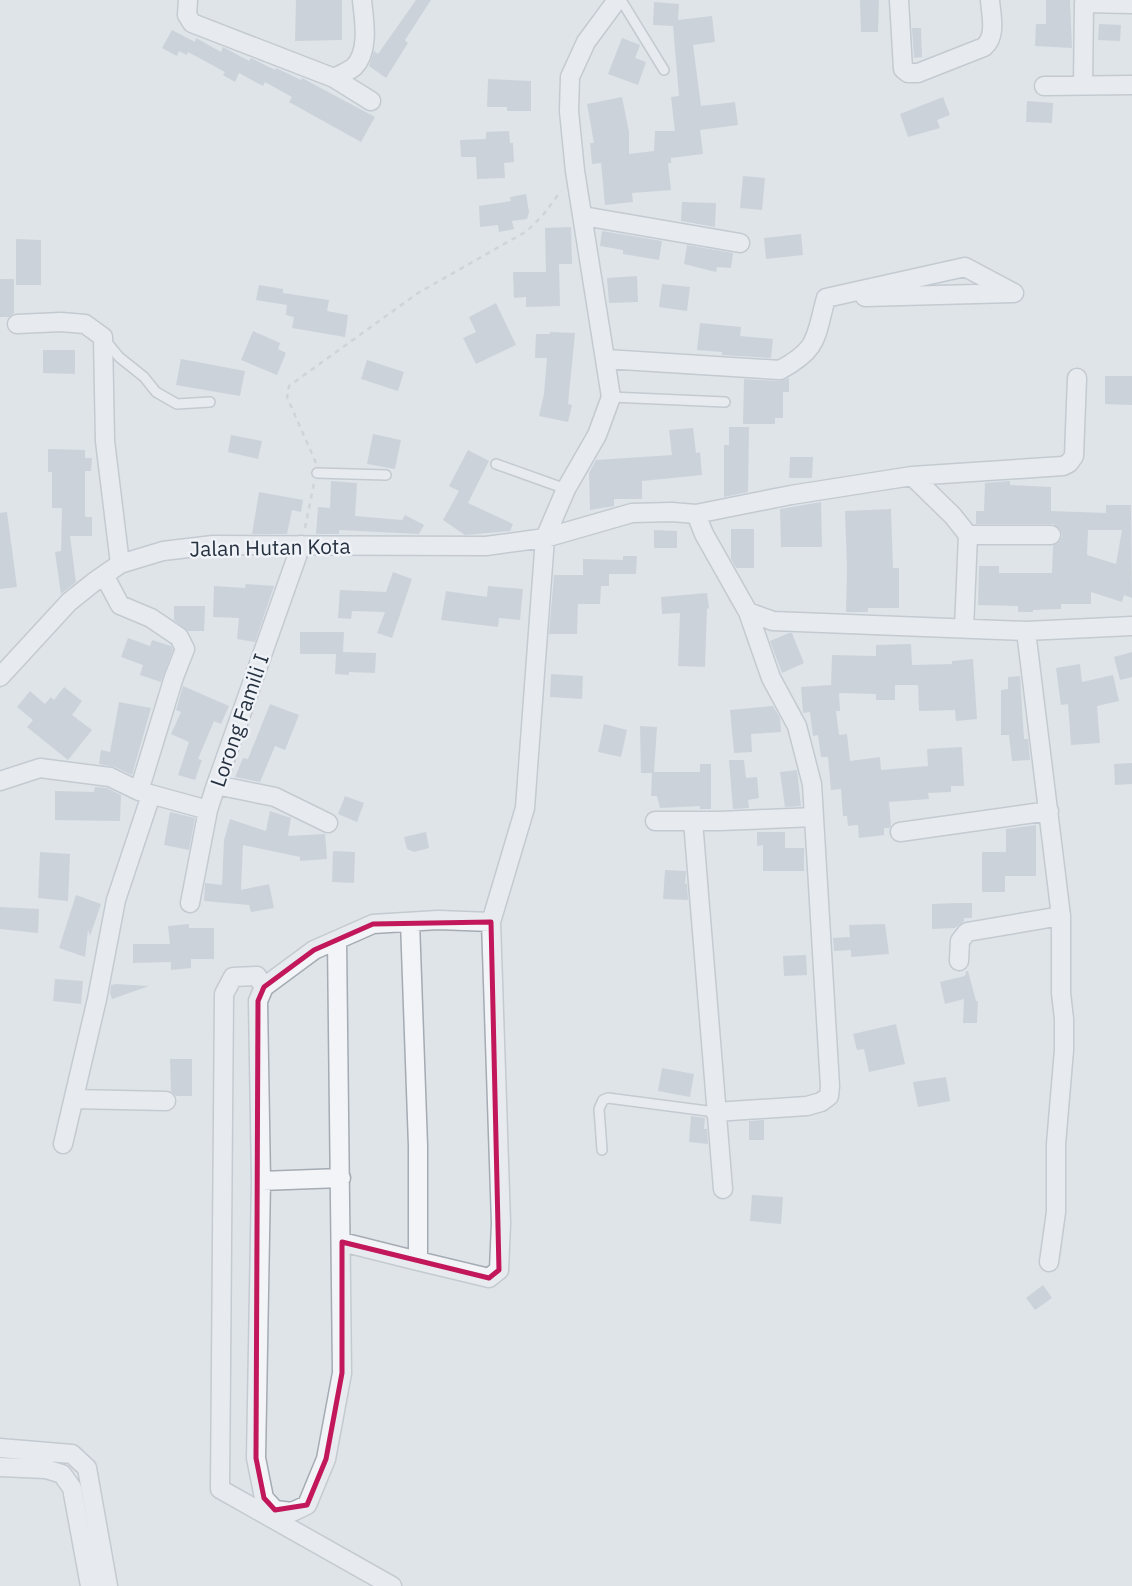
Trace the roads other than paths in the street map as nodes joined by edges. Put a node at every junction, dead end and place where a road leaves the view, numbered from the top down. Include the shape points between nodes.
1 (188, 0) edge
2 (362, 0) edge
3 (619, 0) edge
4 (899, 0) edge
5 (990, 0) edge
6 (1084, 1) edge
7 (1132, 4) edge
8 (664, 70) dead end
9 (334, 78) junction
10 (1132, 85) edge
11 (1044, 86) dead end
12 (1083, 86) junction
13 (371, 101) dead end
14 (583, 216) junction
15 (740, 243) dead end
16 (826, 298) junction
17 (17, 324) dead end
18 (103, 337) junction
19 (606, 359) junction
20 (1077, 378) dead end
21 (611, 397) junction
22 (211, 402) dead end
23 (725, 402) dead end
24 (496, 464) dead end
25 (317, 473) road end
26 (386, 475) dead end
27 (912, 476) junction
28 (566, 489) junction
29 (696, 514) junction
30 (968, 535) junction
31 (1051, 535) dead end
32 (545, 538) junction
33 (301, 545) junction
34 (120, 564) junction
35 (104, 575) junction
36 (748, 612) junction
37 (1132, 626) edge
38 (964, 629) junction
39 (1026, 631) junction
40 (0, 677) edge
41 (0, 781) edge
42 (216, 785) junction
43 (145, 793) junction
44 (208, 810) junction
45 (1049, 811) junction
46 (814, 817) junction
47 (655, 821) dead end
48 (693, 821) junction
49 (328, 823) dead end
50 (900, 832) dead end
51 (190, 903) dead end
52 (1061, 916) junction
53 (410, 922) junction
54 (491, 922) junction
55 (337, 940) junction
56 (959, 961) dead end
57 (264, 988) junction
58 (74, 1099) junction
59 (166, 1101) dead end
60 (715, 1112) junction
61 (63, 1144) dead end
62 (602, 1150) dead end
63 (341, 1178) junction
64 (261, 1181) junction
65 (723, 1189) dead end
66 (342, 1242) junction
67 (418, 1261) junction
68 (1049, 1262) dead end
69 (0, 1448) edge
70 (72, 1454) junction
71 (0, 1468) edge
72 (62, 1474) junction
73 (90, 1586) edge
74 (108, 1586) edge
75 (392, 1586) edge

1 - 9 street via 187,15 192,23
2 - 9 street via 362,51 354,66
3 - 8 lane
3 - 14 street via 586,42 570,77 569,111
4 - 5 street via 903,69 918,73 989,43
6 - 7 street
6 - 12 street
9 - 13 street
10 - 12 street
11 - 12 street
14 - 15 street
14 - 19 street
16 - 16 street via 867,297 1014,293 965,267
16 - 19 street via 813,346 780,370
17 - 18 street via 85,324
18 - 22 lane via 156,392 177,404
18 - 34 street via 105,441
19 - 21 street
20 - 27 street, Jalan Hutan Kota via 1076,446 1069,463
21 - 23 lane
21 - 28 street via 597,435
24 - 28 lane
25 - 26 lane
27 - 29 street, Jalan Hutan Kota
27 - 30 street
28 - 32 street
29 - 32 street, Jalan Hutan Kota via 632,513
29 - 36 street
30 - 31 street
30 - 38 street
32 - 33 street, Jalan Hutan Kota via 486,546
32 - 54 street via 525,808
33 - 34 street, Jalan Hutan Kota via 213,545 163,551
33 - 42 street, Lorong Famili I
34 - 35 street, Jalan Hutan Kota
35 - 40 street, Jalan Hutan Kota via 68,603
35 - 43 street via 120,606 151,618 179,637 185,649
36 - 38 street via 773,621
36 - 46 street via 771,678 797,726 812,784
37 - 39 street
38 - 39 street
39 - 45 street
41 - 43 street, Lorong Famili I via 40,768 110,777
42 - 44 street, Lorong Famili I
42 - 49 street via 275,797
43 - 44 street, Lorong Famili I
43 - 58 street via 116,900
44 - 51 street
45 - 50 street
45 - 52 street
46 - 48 street
46 - 60 street via 829,1096 807,1106
47 - 48 street
48 - 60 street
52 - 56 street via 967,932 960,941
52 - 68 street via 1064,1050
53 - 54 street
53 - 55 street via 373,925
53 - 67 street
54 - 67 street via 499,1270 489,1278
55 - 57 street via 314,950
55 - 63 street
57 - 64 street via 258,1001
57 - 75 street via 257,976 233,977 224,994 220,1489
58 - 59 street
58 - 61 street
60 - 62 lane via 608,1098 599,1109
60 - 65 street
63 - 64 street
63 - 66 street
64 - 66 street via 256,1458 264,1498 275,1510 292,1512 307,1505 326,1459 342,1373
66 - 67 street
69 - 70 street
70 - 72 street
70 - 74 street via 87,1468
71 - 72 street
72 - 73 street via 72,1488

